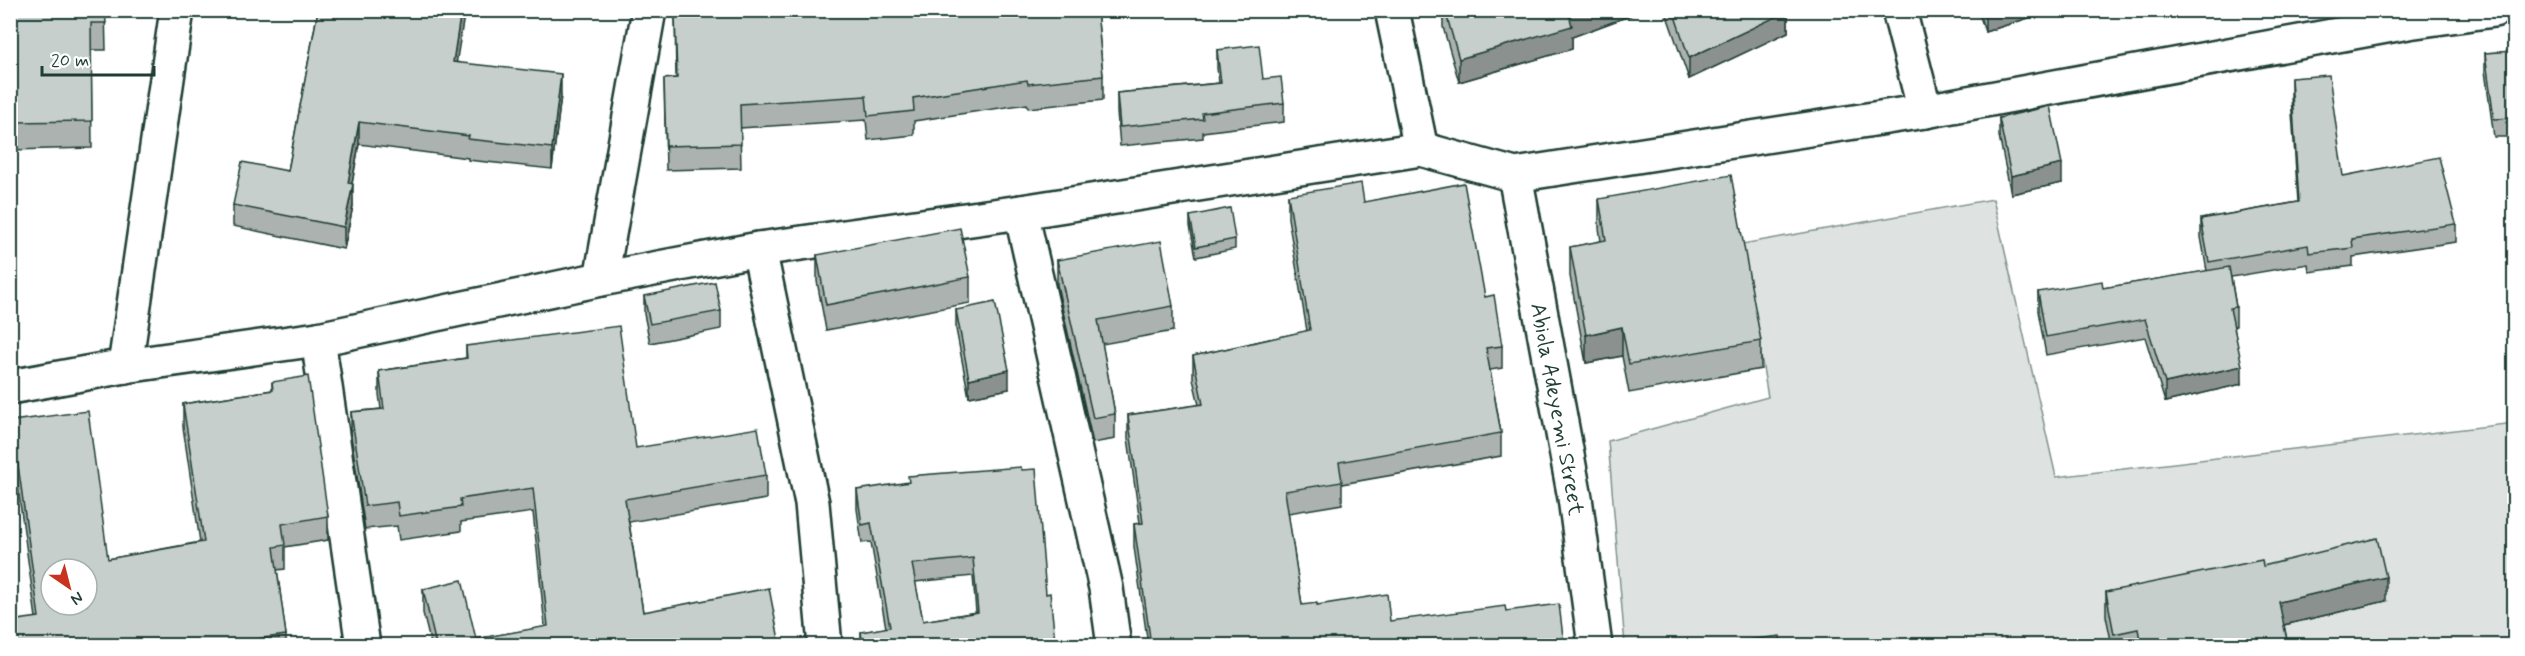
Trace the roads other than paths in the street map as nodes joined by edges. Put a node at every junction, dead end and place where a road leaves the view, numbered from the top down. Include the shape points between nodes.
1 (177, 10) edge
2 (649, 10) edge
3 (1392, 10) edge
4 (1899, 10) edge
5 (2494, 10) edge
6 (2406, 16) edge
7 (1925, 111) junction
8 (1421, 149) junction
9 (1515, 174) junction
10 (1021, 212) junction
11 (759, 249) junction
12 (601, 279) junction
13 (318, 339) junction
14 (125, 366) junction
15 (10, 387) edge
16 (363, 645) edge
17 (825, 645) edge
18 (1114, 645) edge
19 (1594, 645) edge

1 - 14 street
2 - 12 street
3 - 8 street
4 - 7 street
5 - 6 street
6 - 7 street
7 - 9 street
8 - 9 street
8 - 10 street
9 - 19 street, Abiola Adeyemi Street via 1575,498
10 - 11 street
10 - 18 street via 1106,588
11 - 12 street
11 - 17 street via 812,503
12 - 13 street
13 - 14 street
13 - 16 street
14 - 15 street

